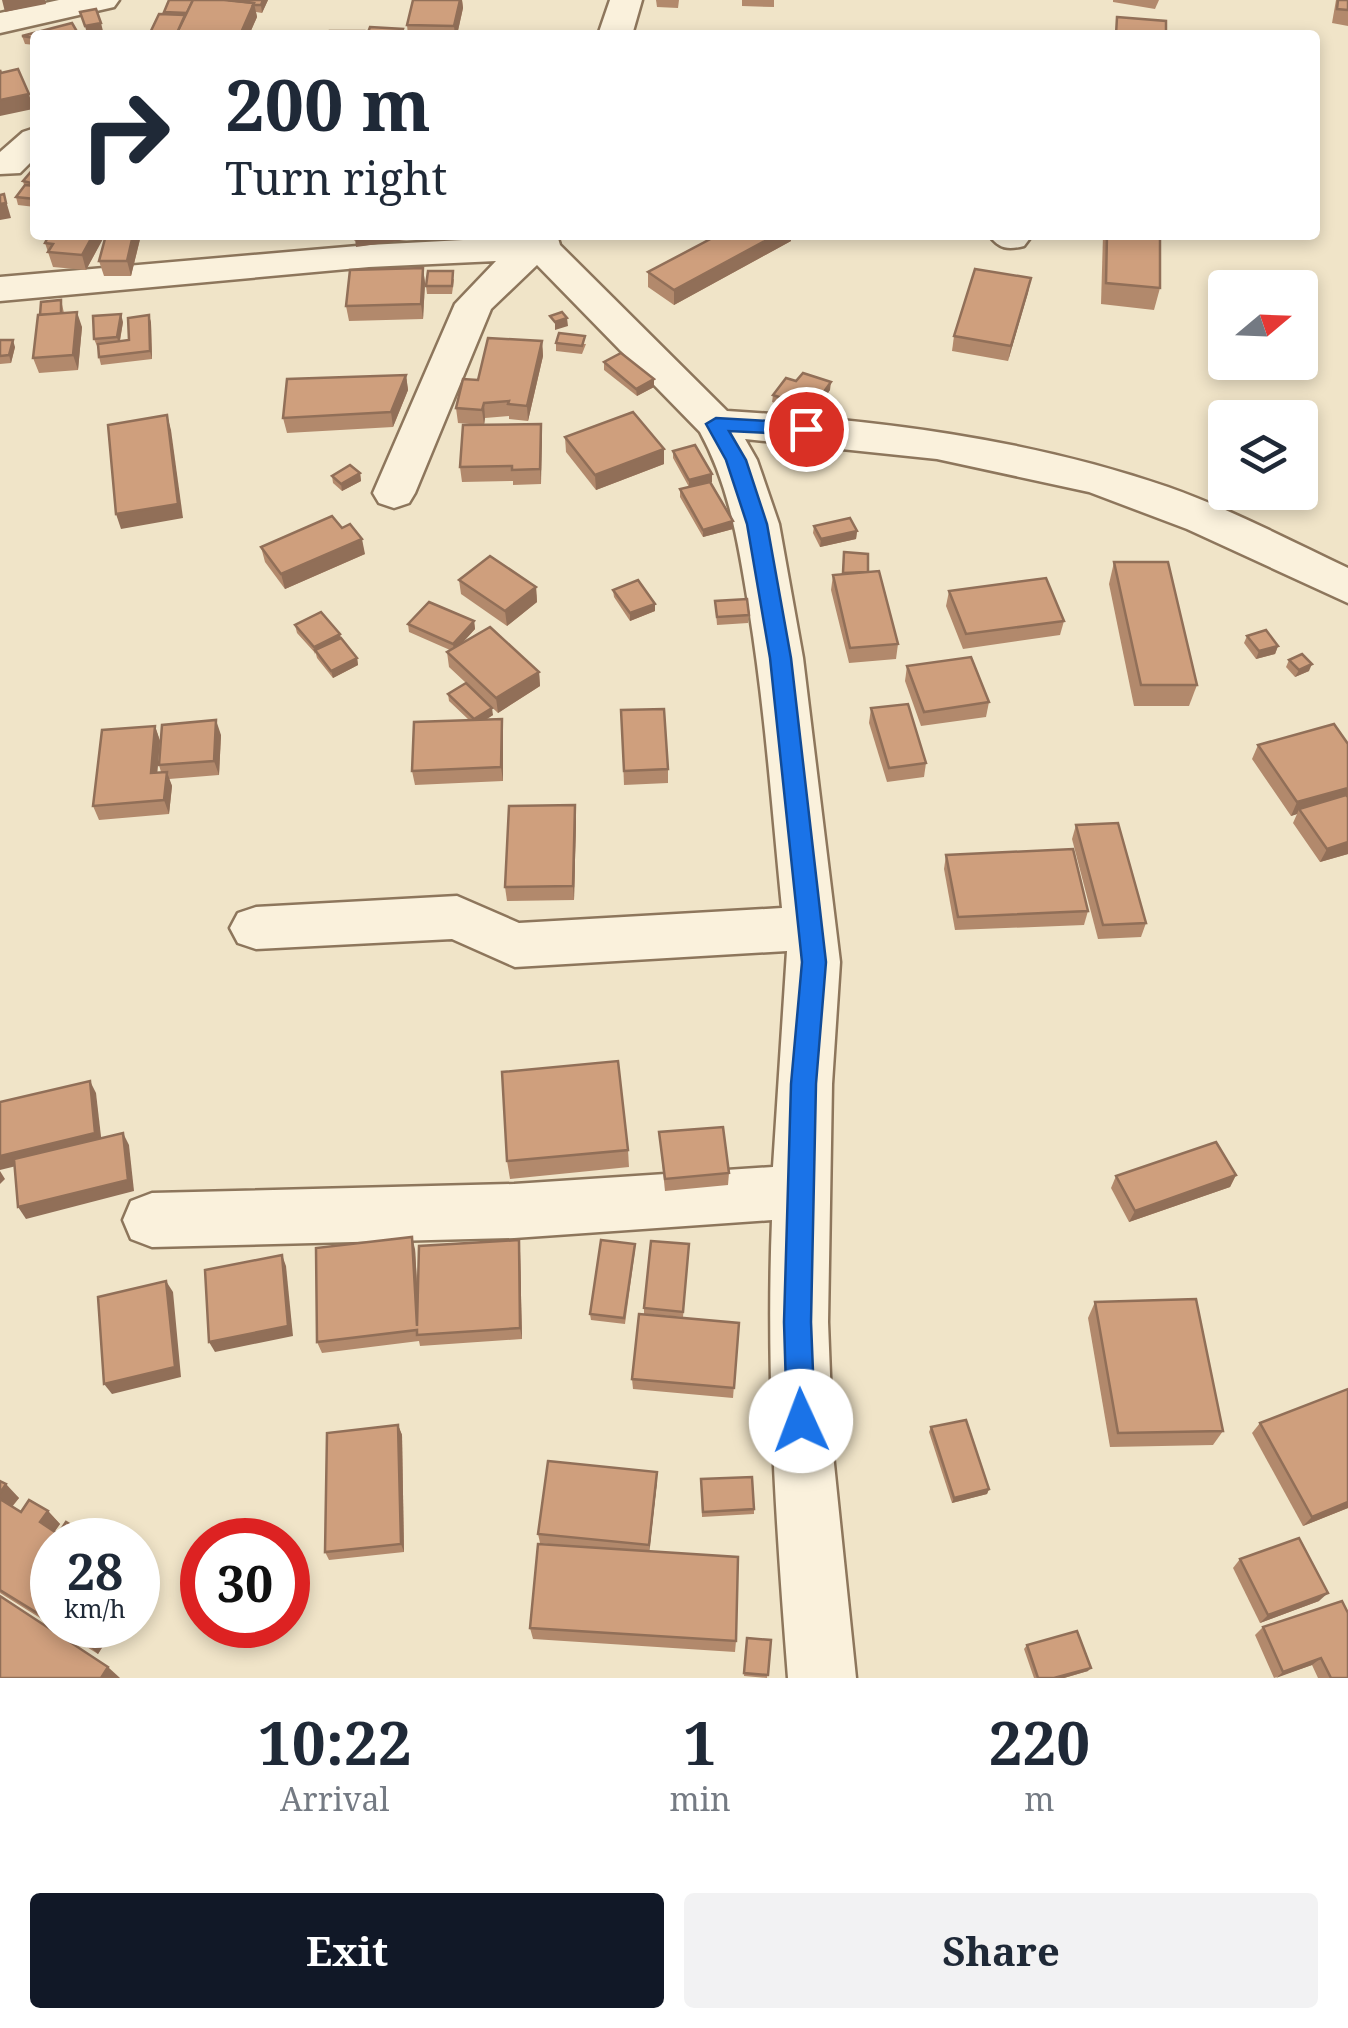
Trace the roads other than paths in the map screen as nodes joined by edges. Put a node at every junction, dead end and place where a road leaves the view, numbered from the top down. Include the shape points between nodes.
1 (626, 0) edge
2 (112, 8) edge
3 (0, 23) edge
4 (617, 30) edge
5 (30, 144) edge
6 (7, 165) dead end
7 (542, 241) edge
8 (0, 290) edge
9 (716, 424) junction
10 (394, 493) dead end
11 (1348, 587) edge
12 (256, 928) dead end
13 (811, 928) junction
14 (801, 1192) junction
15 (152, 1220) dead end
16 (822, 1678) edge

1 - 4 street
2 - 3 street
5 - 6 street
7 - 8 street
7 - 9 street
7 - 10 street via 474,304
9 - 11 street via 863,436 1070,474 1152,498
9 - 13 street via 757,524 780,658
12 - 13 street via 458,917 514,945
13 - 14 street
14 - 15 street via 514,1212
14 - 16 street via 802,1454

